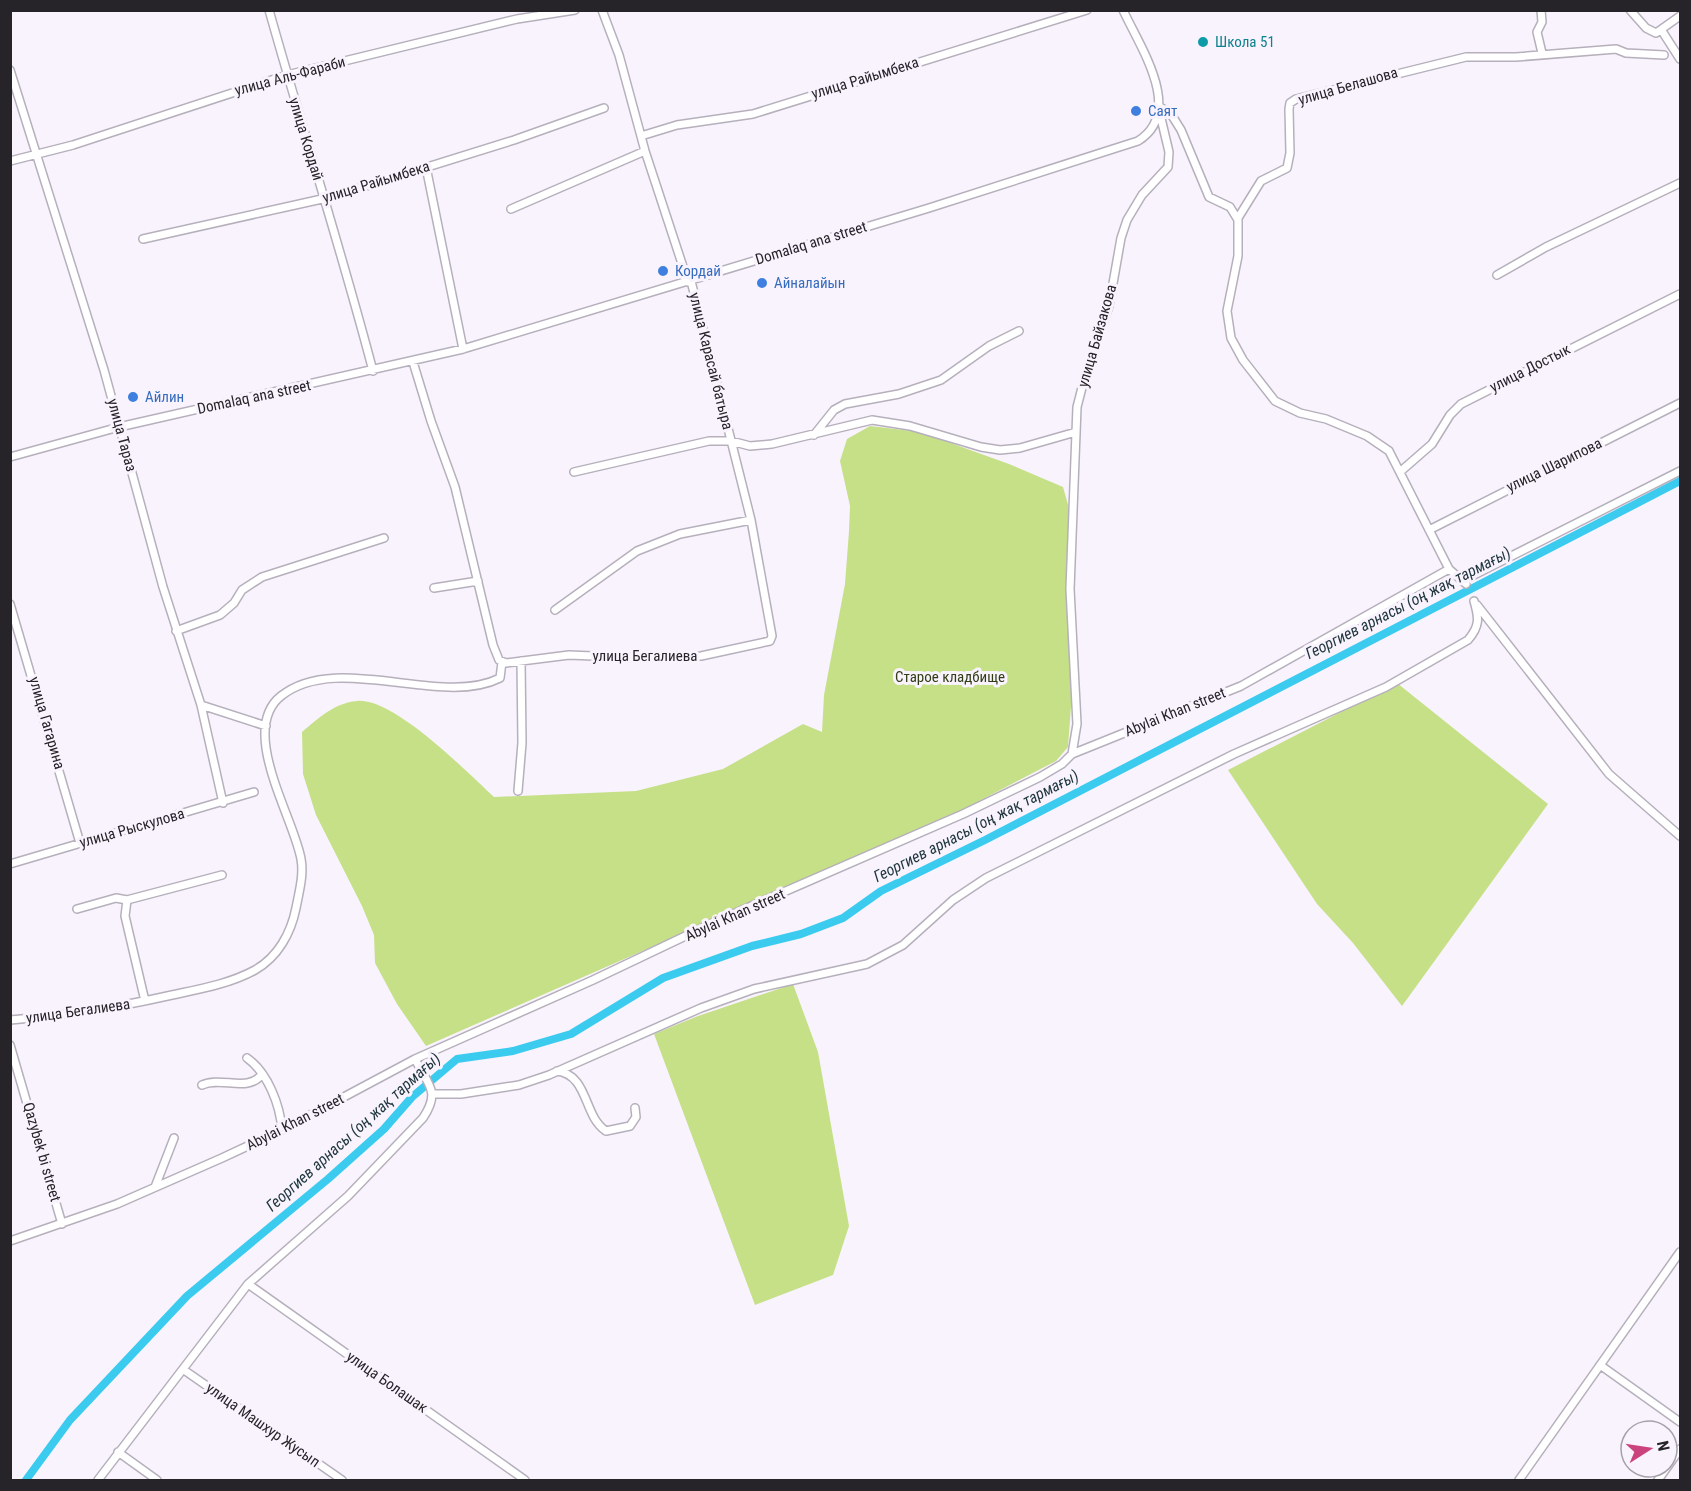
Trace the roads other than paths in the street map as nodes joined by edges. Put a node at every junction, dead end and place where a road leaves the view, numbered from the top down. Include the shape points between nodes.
1 (269, 10) edge
2 (574, 10) edge
3 (602, 10) edge
4 (1087, 10) edge
5 (1123, 10) edge
6 (1541, 10) edge
7 (1630, 10) edge
8 (1680, 16) edge
9 (1659, 32) junction
10 (1542, 53) junction
11 (1664, 55) dead end
12 (1680, 59) edge
13 (10, 70) edge
14 (287, 75) junction
15 (604, 108) dead end
16 (1160, 110) junction
17 (640, 136) junction
18 (645, 150) junction
19 (36, 155) junction
20 (10, 161) edge
21 (426, 166) junction
22 (1680, 183) edge
23 (325, 197) junction
24 (511, 209) dead end
25 (1238, 218) junction
26 (142, 239) dead end
27 (1497, 275) dead end
28 (689, 281) junction
29 (1680, 294) edge
30 (1019, 331) dead end
31 (463, 349) junction
32 (413, 362) junction
33 (373, 371) junction
34 (1680, 403) edge
35 (119, 427) junction
36 (1076, 432) junction
37 (814, 435) junction
38 (731, 441) junction
39 (10, 457) edge
40 (1401, 471) junction
41 (1680, 471) edge
42 (574, 472) dead end
43 (751, 520) junction
44 (1429, 530) junction
45 (384, 538) dead end
46 (1449, 569) junction
47 (478, 581) junction
48 (434, 588) dead end
49 (10, 603) edge
50 (555, 610) dead end
51 (176, 631) junction
52 (501, 661) junction
53 (521, 661) junction
54 (201, 705) junction
55 (266, 726) junction
56 (1071, 754) junction
57 (518, 791) dead end
58 (254, 792) dead end
59 (222, 803) junction
60 (1680, 836) edge
61 (81, 843) junction
62 (10, 864) edge
63 (222, 875) dead end
64 (127, 900) junction
65 (77, 909) dead end
66 (145, 1001) junction
67 (10, 1020) edge
68 (10, 1045) edge
69 (247, 1058) dead end
70 (415, 1059) junction
71 (557, 1071) junction
72 (262, 1074) junction
73 (202, 1086) dead end
74 (430, 1087) junction
75 (635, 1108) dead end
76 (282, 1130) junction
77 (174, 1138) dead end
78 (155, 1187) junction
79 (62, 1224) junction
80 (10, 1241) edge
81 (1680, 1252) edge
82 (248, 1284) junction
83 (1600, 1365) junction
84 (184, 1370) junction
85 (1680, 1422) edge
86 (1680, 1449) edge
87 (118, 1452) junction
88 (98, 1480) edge
89 (157, 1480) edge
90 (342, 1480) edge
91 (525, 1480) edge
92 (1519, 1480) edge
93 (1658, 1480) edge

1 - 14 street, улица Кордай
2 - 14 street, улица Аль-Фараби via 518,19
3 - 17 street, улица Карасай батыра via 619,55
4 - 17 street, улица Райымбека via 753,114 677,125
5 - 16 street, улица Байзакова via 1155,81
6 - 10 street via 1542,22 1537,32
7 - 9 street via 1646,28
8 - 9 street
9 - 12 street
10 - 11 street, улица Белашова via 1616,49
10 - 25 street, улица Белашова via 1466,57 1296,99 1289,109 1287,168 1261,181
13 - 19 street, улица Тараз
14 - 19 street, улица Аль-Фараби
14 - 23 street, улица Кордай
15 - 21 street, улица Райымбека
16 - 25 street via 1171,114 1181,130 1209,197 1230,207
16 - 28 street, Domalaq ana street via 1155,128 1138,141
16 - 36 street, улица Байзакова via 1169,152 1168,167 1142,195 1127,220 1109,306 1082,386
17 - 18 street, улица Карасай батыра
18 - 24 street
18 - 28 street, улица Карасай батыра
19 - 20 street, улица Аль-Фараби
19 - 35 street, улица Тараз
21 - 23 street, улица Райымбека
21 - 31 street
22 - 27 street via 1546,247
23 - 26 street, улица Райымбека
23 - 33 street, улица Кордай
25 - 40 street via 1238,256 1227,311 1231,338 1243,360 1275,401 1380,443
28 - 31 street, Domalaq ana street
28 - 38 street, улица Карасай батыра
29 - 40 street, улица Достык via 1498,380 1461,404 1432,444
30 - 37 street via 933,384 845,404 834,410
31 - 32 street, Domalaq ana street
32 - 33 street, Domalaq ana street
32 - 47 street via 455,487
33 - 35 street, Domalaq ana street
34 - 44 street, улица Шарипова
35 - 39 street, Domalaq ana street
35 - 51 street, улица Тараз
36 - 37 street via 1000,450 888,421 858,423
36 - 56 street, улица Байзакова via 1070,589 1077,724
37 - 38 street via 750,446
38 - 42 street via 678,447
38 - 43 street, улица Бегалиева
40 - 44 street
41 - 46 street via 1464,582
43 - 50 street via 680,534 637,550
43 - 53 street, улица Бегалиева via 770,641 701,656 569,655
44 - 46 street
45 - 51 street via 262,577 242,590 220,615
46 - 56 street, Abylai Khan street via 1241,686
47 - 48 street
47 - 52 street via 490,634
49 - 61 street, улица Гагарина
51 - 54 street, улица Тараз
52 - 53 street, улица Бегалиева
52 - 55 street via 498,680 466,686 334,680 298,687 275,702
53 - 57 street
54 - 55 street
54 - 59 street, улица Тараз
55 - 66 street, улица Бегалиева via 272,776 302,862 292,927 272,956 256,969 217,985
56 - 70 street, Abylai Khan street via 1040,777 963,814
58 - 59 street, улица Рыскулова
59 - 61 street, улица Рыскулова
60 - 71 street via 1609,774 1474,601 1478,628 1468,640 1386,687 1234,754 986,878 952,900 886,956 867,964 745,992
61 - 62 street, улица Рыскулова
63 - 64 street
64 - 65 street via 116,898
64 - 66 street, улица Бегалиева via 125,916
66 - 67 street, улица Бегалиева via 61,1016
68 - 79 street, Qazybek bi street
69 - 72 street
70 - 74 street
70 - 76 street, Abylai Khan street
71 - 74 street via 507,1089
71 - 75 street via 576,1080 594,1119 606,1131 630,1126 636,1117
72 - 73 street via 243,1084 219,1080
72 - 76 street via 277,1105
74 - 82 street via 433,1104 423,1118 356,1188
76 - 78 street, Abylai Khan street
77 - 78 street
78 - 79 street, Abylai Khan street
79 - 80 street, Abylai Khan street
81 - 83 street
82 - 84 street
82 - 91 street, улица Болашак
83 - 85 street
83 - 92 street
84 - 87 street
84 - 90 street, улица Машхур Жусып
86 - 93 street
87 - 88 street
87 - 89 street

